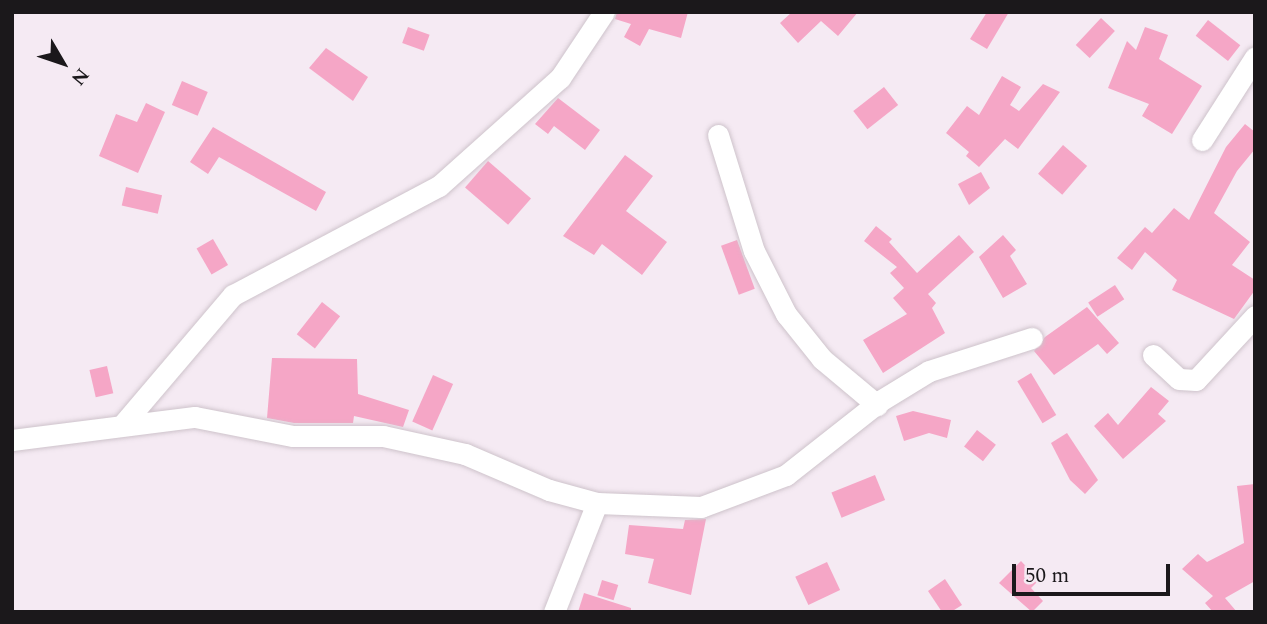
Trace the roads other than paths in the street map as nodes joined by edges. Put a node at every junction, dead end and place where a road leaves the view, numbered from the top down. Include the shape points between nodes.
1 (604, 12) edge
2 (1255, 57) edge
3 (718, 135) dead end
4 (1202, 140) dead end
5 (1255, 316) edge
6 (1032, 338) dead end
7 (1153, 355) dead end
8 (877, 405) junction
9 (124, 423) junction
10 (12, 440) edge
11 (597, 503) junction
12 (554, 612) edge

1 - 9 street via 560,78 439,186 233,295
2 - 4 street
3 - 8 street via 754,251 786,314 822,359
5 - 7 street via 1196,380 1179,379
6 - 8 street via 929,371
8 - 11 street via 786,475 739,495 701,507
9 - 10 street
9 - 11 street via 195,417 293,436 383,436 465,454 549,490
11 - 12 street

